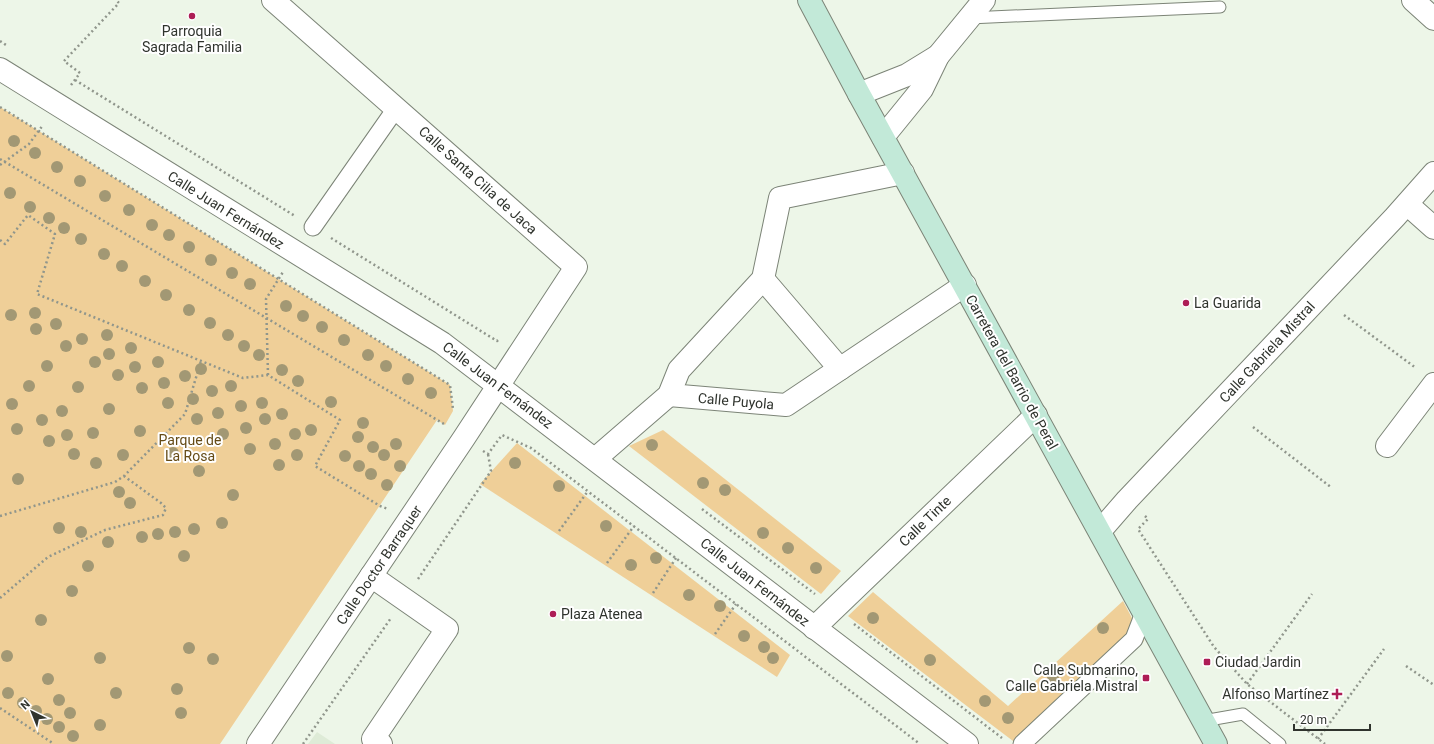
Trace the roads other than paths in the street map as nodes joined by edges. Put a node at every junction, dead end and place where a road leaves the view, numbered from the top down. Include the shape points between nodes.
1 (273, 0) edge
2 (809, 0) edge
3 (984, 0) edge
4 (1413, 0) edge
5 (1220, 7) dead end
6 (968, 18) junction
7 (1434, 19) edge
8 (938, 56) junction
9 (0, 70) edge
10 (859, 94) junction
11 (396, 107) junction
12 (883, 137) junction
13 (903, 173) junction
14 (1434, 173) edge
15 (1407, 204) junction
16 (313, 227) road end
17 (1434, 228) edge
18 (763, 279) junction
19 (965, 285) junction
20 (840, 370) junction
21 (1428, 378) edge
22 (499, 385) junction
23 (669, 395) junction
24 (1036, 415) junction
25 (1387, 446) dead end
26 (595, 459) junction
27 (1100, 531) junction
28 (372, 576) junction
29 (1144, 613) junction
30 (814, 628) junction
31 (1204, 721) junction
32 (377, 742) edge
33 (258, 744) edge
34 (967, 744) edge
35 (1022, 744) edge
36 (1216, 744) edge
37 (1280, 744) edge

1 - 11 street, Calle Santa Cilia de Jaca
2 - 10 main road, Carretera del Barrio de Peral
3 - 6 street
4 - 7 street
5 - 6 lane
6 - 8 street
8 - 10 street via 907,75
8 - 12 street via 922,89
9 - 22 street, Calle Juan Fernández via 442,343
10 - 12 main road, Carretera del Barrio de Peral
11 - 16 street
11 - 22 street, Calle Santa Cilia de Jaca via 576,267
12 - 13 main road, Carretera del Barrio de Peral
13 - 18 street via 780,198
13 - 19 main road, Carretera del Barrio de Peral
14 - 15 street, Calle Gabriela Mistral
15 - 17 street
15 - 27 street, Calle Gabriela Mistral
18 - 20 street
18 - 23 street via 679,370
19 - 20 street, Calle Puyola
19 - 24 main road, Carretera del Barrio de Peral
20 - 23 street, Calle Puyola via 786,406
21 - 25 street
22 - 26 street, Calle Juan Fernández
22 - 28 street, Calle Doctor Barraquer
23 - 26 street
24 - 27 main road, Carretera del Barrio de Peral
24 - 30 street, Calle Tinte
26 - 30 street, Calle Juan Fernández
27 - 29 main road, Carretera del Barrio de Peral
28 - 32 street via 447,629
28 - 33 street, Calle Doctor Barraquer
29 - 31 main road, Carretera del Barrio de Peral
29 - 35 street via 1134,639
30 - 34 street, Calle Juan Fernández
31 - 36 main road, Carretera del Barrio de Peral
31 - 37 lane via 1243,714

